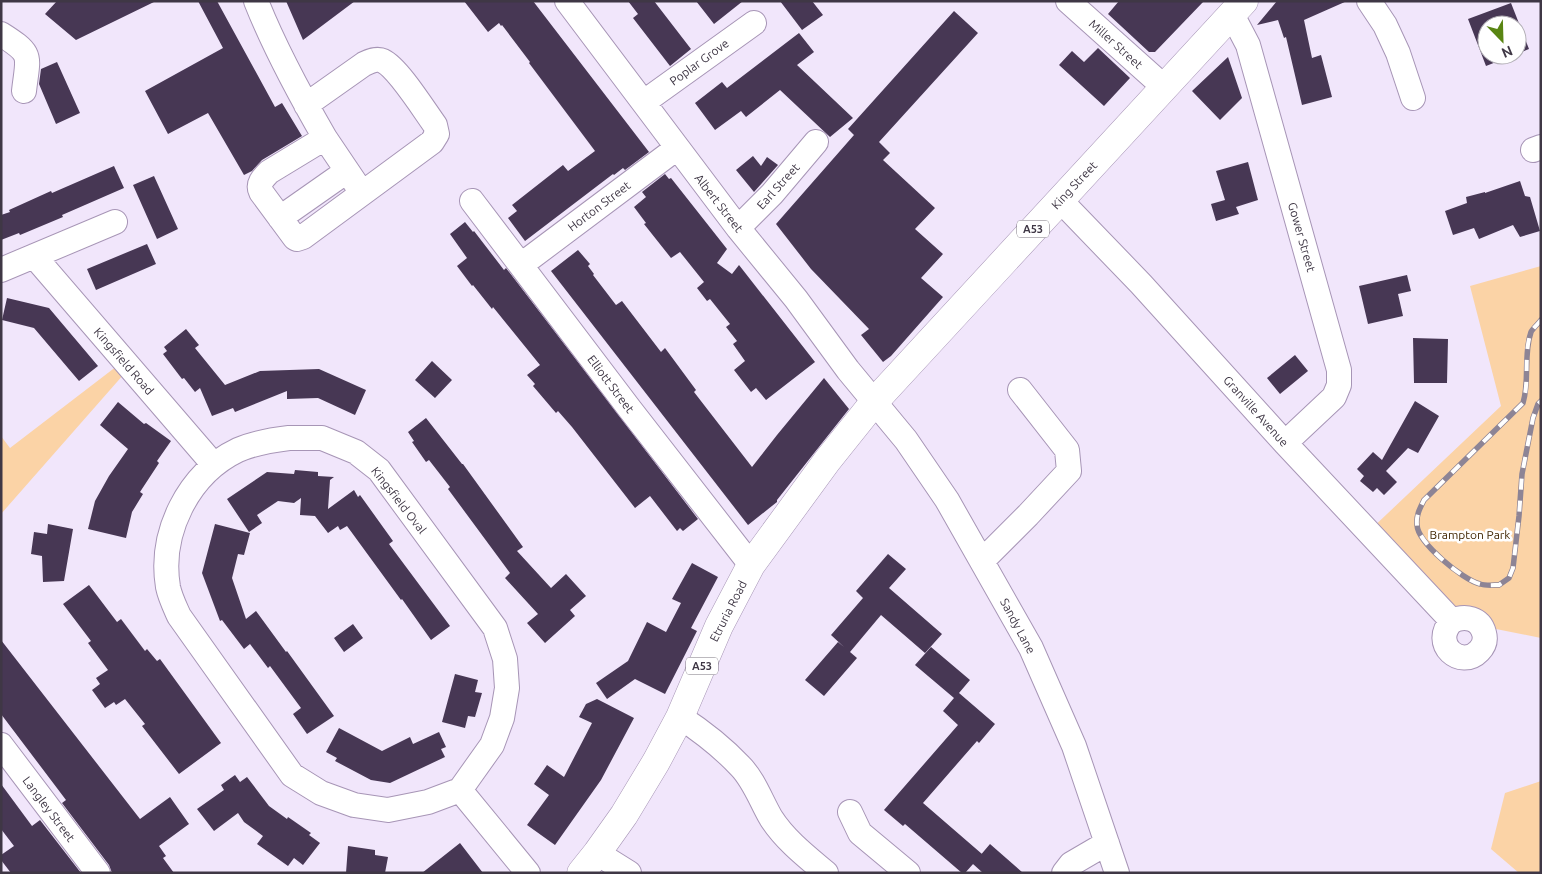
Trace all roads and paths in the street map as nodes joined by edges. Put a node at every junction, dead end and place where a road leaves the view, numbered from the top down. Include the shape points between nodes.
1 (256, 1) edge
2 (567, 1) edge
3 (1370, 1) edge
4 (1072, 2) edge
5 (1237, 10) edge
6 (754, 23) dead end
7 (1, 34) edge
8 (1164, 87) junction
9 (24, 92) dead end
10 (1413, 98) dead end
11 (644, 102) junction
12 (306, 105) junction
13 (325, 138) junction
14 (816, 142) dead end
15 (677, 148) junction
16 (348, 171) junction
17 (362, 193) junction
18 (1060, 200) junction
19 (472, 201) dead end
20 (280, 218) junction
21 (115, 222) dead end
22 (738, 228) junction
23 (34, 256) junction
24 (521, 265) junction
25 (1, 270) edge
26 (1020, 390) dead end
27 (875, 401) junction
28 (1285, 443) junction
29 (827, 461) joint
30 (214, 465) junction
31 (982, 561) junction
32 (751, 565) junction
33 (1452, 621) dead end
34 (680, 717) junction
35 (1, 745) edge
36 (460, 790) junction
37 (850, 812) dead end
38 (1107, 843) junction
39 (589, 863) edge
40 (98, 873) edge
41 (528, 873) edge
42 (629, 873) edge
43 (826, 873) edge
44 (908, 873) edge
45 (1064, 873) edge
46 (1117, 873) edge

1 - 12 street
2 - 11 street, Albert Street
3 - 10 street via 1395,46
4 - 8 street, Miller Street
5 - 8 highway, King Street / A53
5 - 28 street, Gower Street via 1237,24 1248,45 1339,370 1339,384 1334,397
6 - 11 street, Poplar Grove
7 - 9 street via 24,50 28,58
8 - 18 highway, King Street / A53
11 - 15 street, Albert Street
12 - 13 street
12 - 17 street via 364,64 381,60 403,80 435,125 437,134 432,142
13 - 16 street
13 - 20 street via 269,172 262,180 260,189
14 - 22 street, Earl Street
15 - 22 street, Albert Street
15 - 24 street, Horton Street
16 - 17 street
16 - 20 street
17 - 20 street via 300,239 294,238
18 - 27 highway, King Street / A53
18 - 28 street, Granville Avenue
19 - 24 street, Elliott Street
21 - 23 street
22 - 27 street, Albert Street
23 - 25 street
23 - 30 street, Kingsfield Road
24 - 32 street, Elliott Street
26 - 31 street via 1067,450 1069,472
27 - 29 highway, King Street / A53
27 - 31 street, Sandy Lane via 942,492
28 - 33 street, Granville Avenue
29 - 32 highway, Etruria Road / A53
30 - 36 street, Kingsfield Oval via 194,486 170,531 166,561 168,588 179,616 292,775 321,793 354,806 388,810 428,802
30 - 36 street, Kingsfield Oval via 237,450 261,442 322,438 356,452 379,470 495,628 505,659 507,688 502,718 492,745
31 - 38 street, Sandy Lane via 1030,648 1074,746
32 - 34 highway, Etruria Road / A53 via 719,626
34 - 39 highway, Etruria Road / A53 via 624,815
34 - 43 street via 740,766 772,820
35 - 40 street, Langley Street
36 - 41 street
37 - 44 street via 860,833
38 - 45 street via 1071,864
38 - 46 street, Sandy Lane
39 - 42 street

